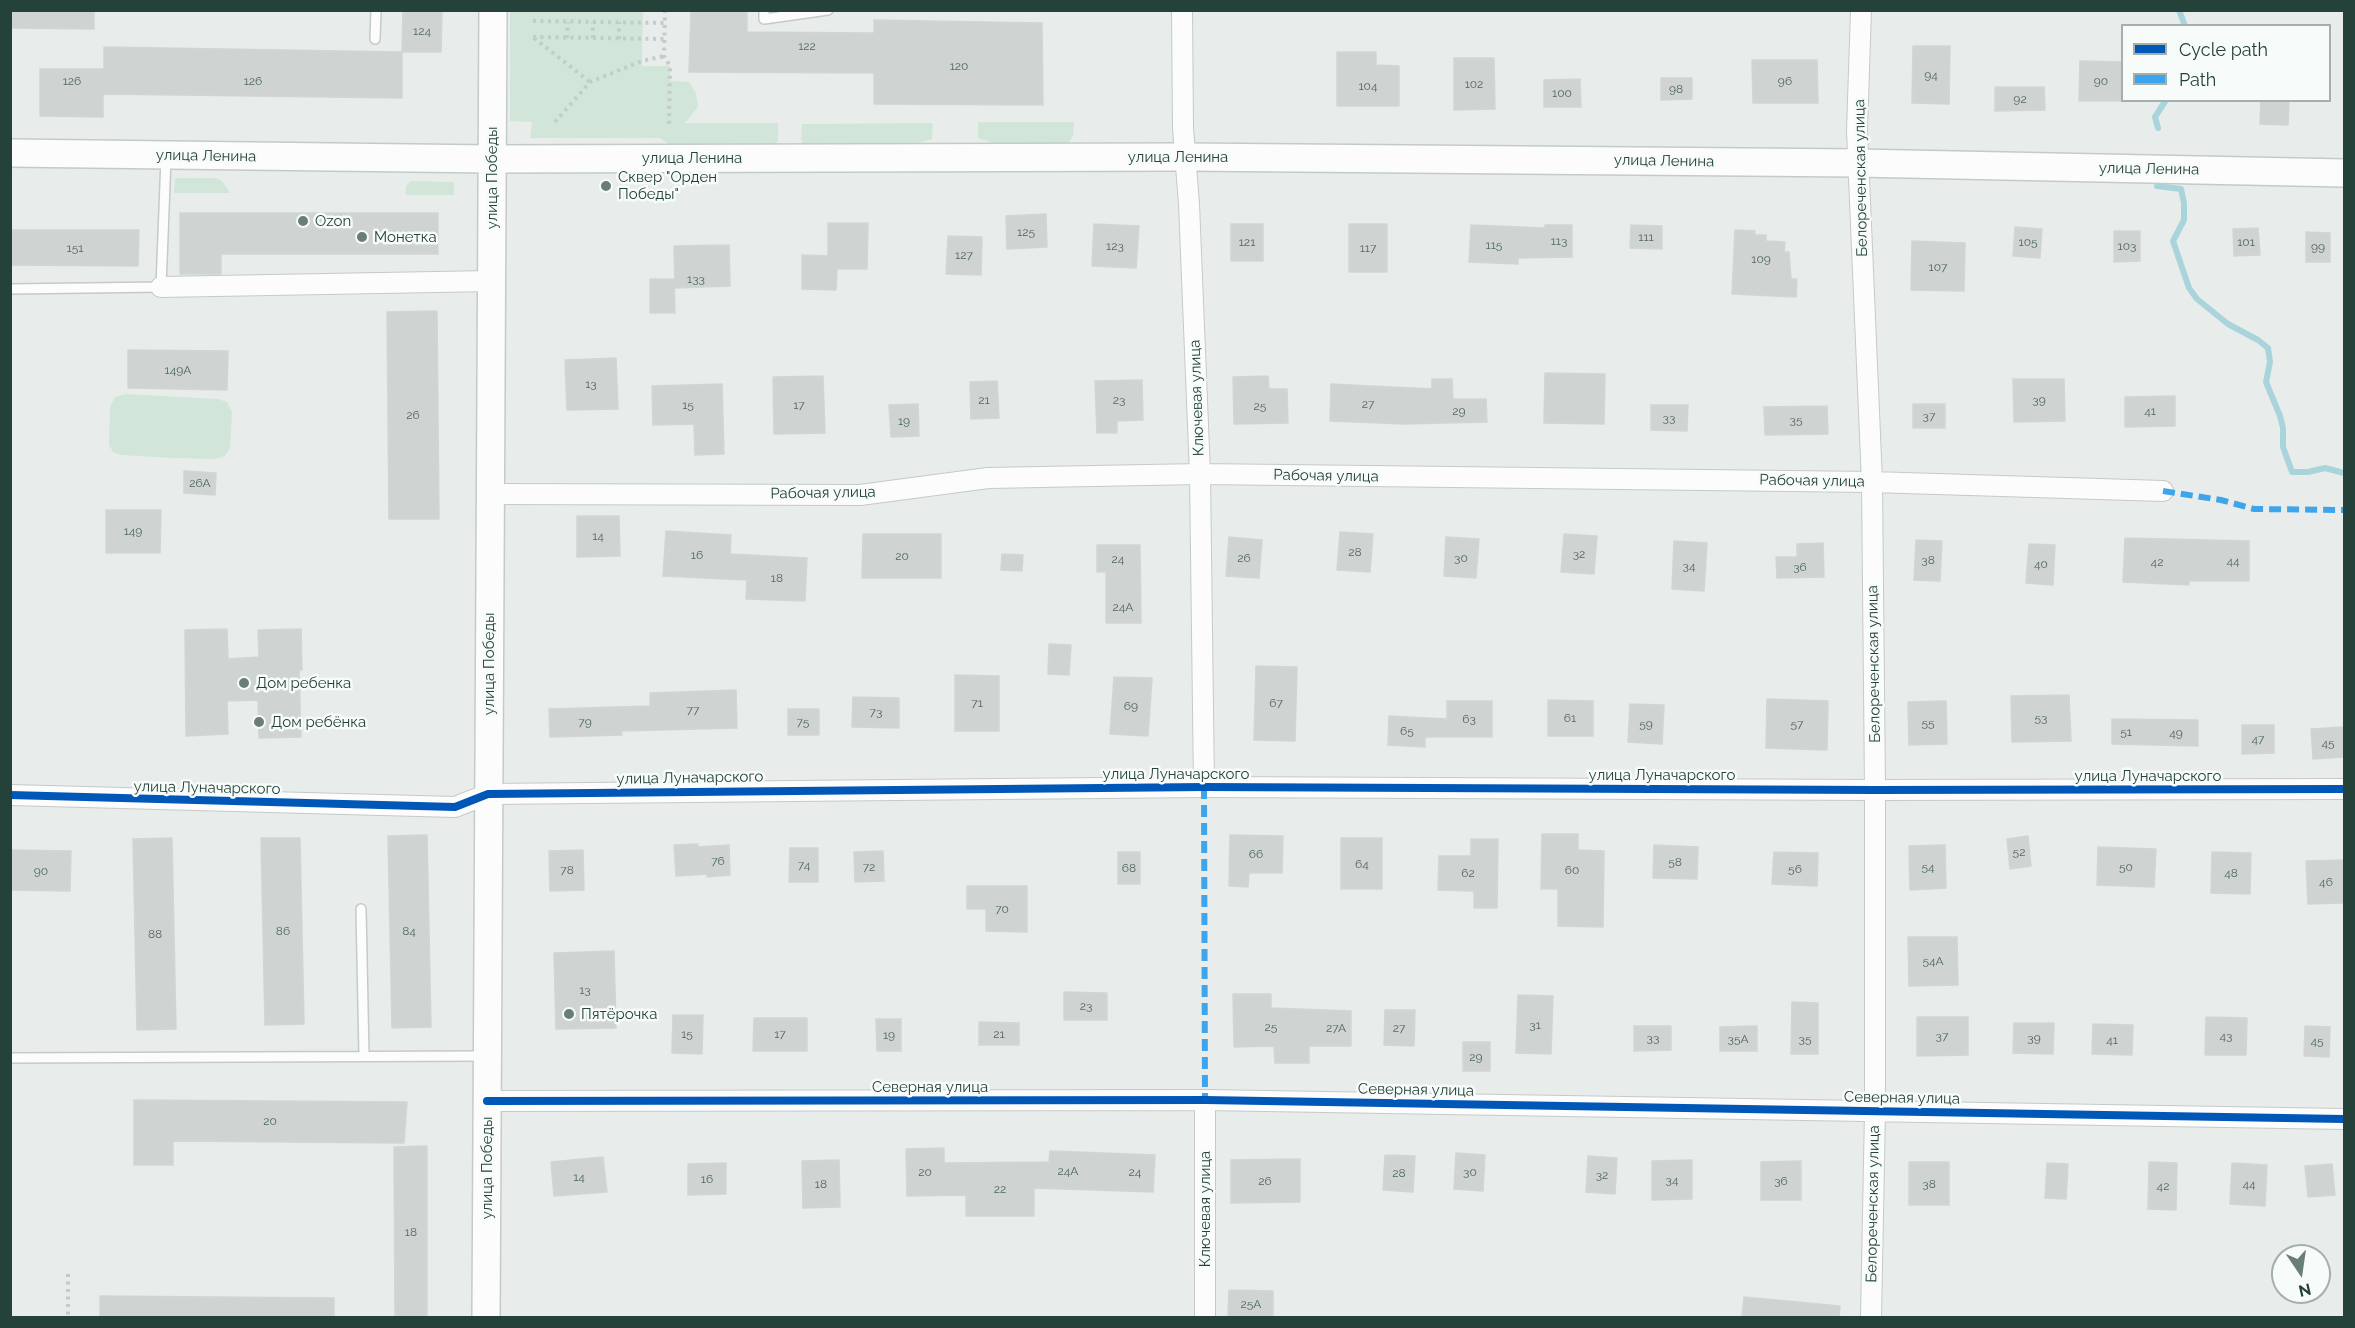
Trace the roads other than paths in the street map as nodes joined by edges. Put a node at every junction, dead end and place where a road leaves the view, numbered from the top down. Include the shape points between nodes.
1 (376, 10) edge
2 (493, 10) edge
3 (764, 10) edge
4 (828, 10) edge
5 (1182, 10) edge
6 (1861, 10) edge
7 (375, 39) dead end
8 (10, 153) edge
9 (166, 156) junction
10 (1184, 157) junction
11 (492, 159) junction
12 (1858, 163) junction
13 (2344, 173) edge
14 (491, 281) junction
15 (162, 287) junction
16 (10, 289) edge
17 (1200, 474) junction
18 (1872, 482) junction
19 (2163, 491) dead end
20 (490, 494) junction
21 (1204, 787) junction
22 (2344, 789) edge
23 (1875, 790) junction
24 (488, 794) junction
25 (10, 795) edge
26 (361, 909) dead end
27 (364, 1056) junction
28 (487, 1056) junction
29 (10, 1058) edge
30 (1205, 1100) junction
31 (487, 1101) junction
32 (1875, 1111) junction
33 (2344, 1119) edge
34 (486, 1317) edge
35 (1205, 1317) edge
36 (1871, 1317) edge

1 - 7 lane
2 - 11 main road, улица Победы
3 - 4 lane via 764,19
5 - 10 street, Ключевая улица
6 - 12 street, Белореченская улица
8 - 9 main road, улица Ленина
9 - 11 main road, улица Ленина
9 - 15 lane
10 - 11 main road, улица Ленина
10 - 12 main road, улица Ленина
10 - 17 street, Ключевая улица via 1190,215
11 - 14 main road, улица Победы
12 - 13 main road, улица Ленина
12 - 18 street, Белореченская улица
14 - 15 street
14 - 20 main road, улица Победы
15 - 16 lane
17 - 18 street, Рабочая улица
17 - 20 street, Рабочая улица via 988,478 860,495
17 - 21 street, Ключевая улица
18 - 19 street, Рабочая улица
18 - 23 street, Белореченская улица
20 - 24 main road, улица Победы
21 - 23 street, улица Луначарского
21 - 24 street, улица Луначарского
22 - 23 street, улица Луначарского
23 - 32 street, Белореченская улица
24 - 25 street, улица Луначарского via 455,807
24 - 28 main road, улица Победы
26 - 27 lane
27 - 28 lane
27 - 29 lane
28 - 31 main road, улица Победы
30 - 31 street, Северная улица
30 - 32 street, Северная улица
30 - 35 street, Ключевая улица
31 - 34 main road, улица Победы
32 - 33 street, Северная улица
32 - 36 street, Белореченская улица

